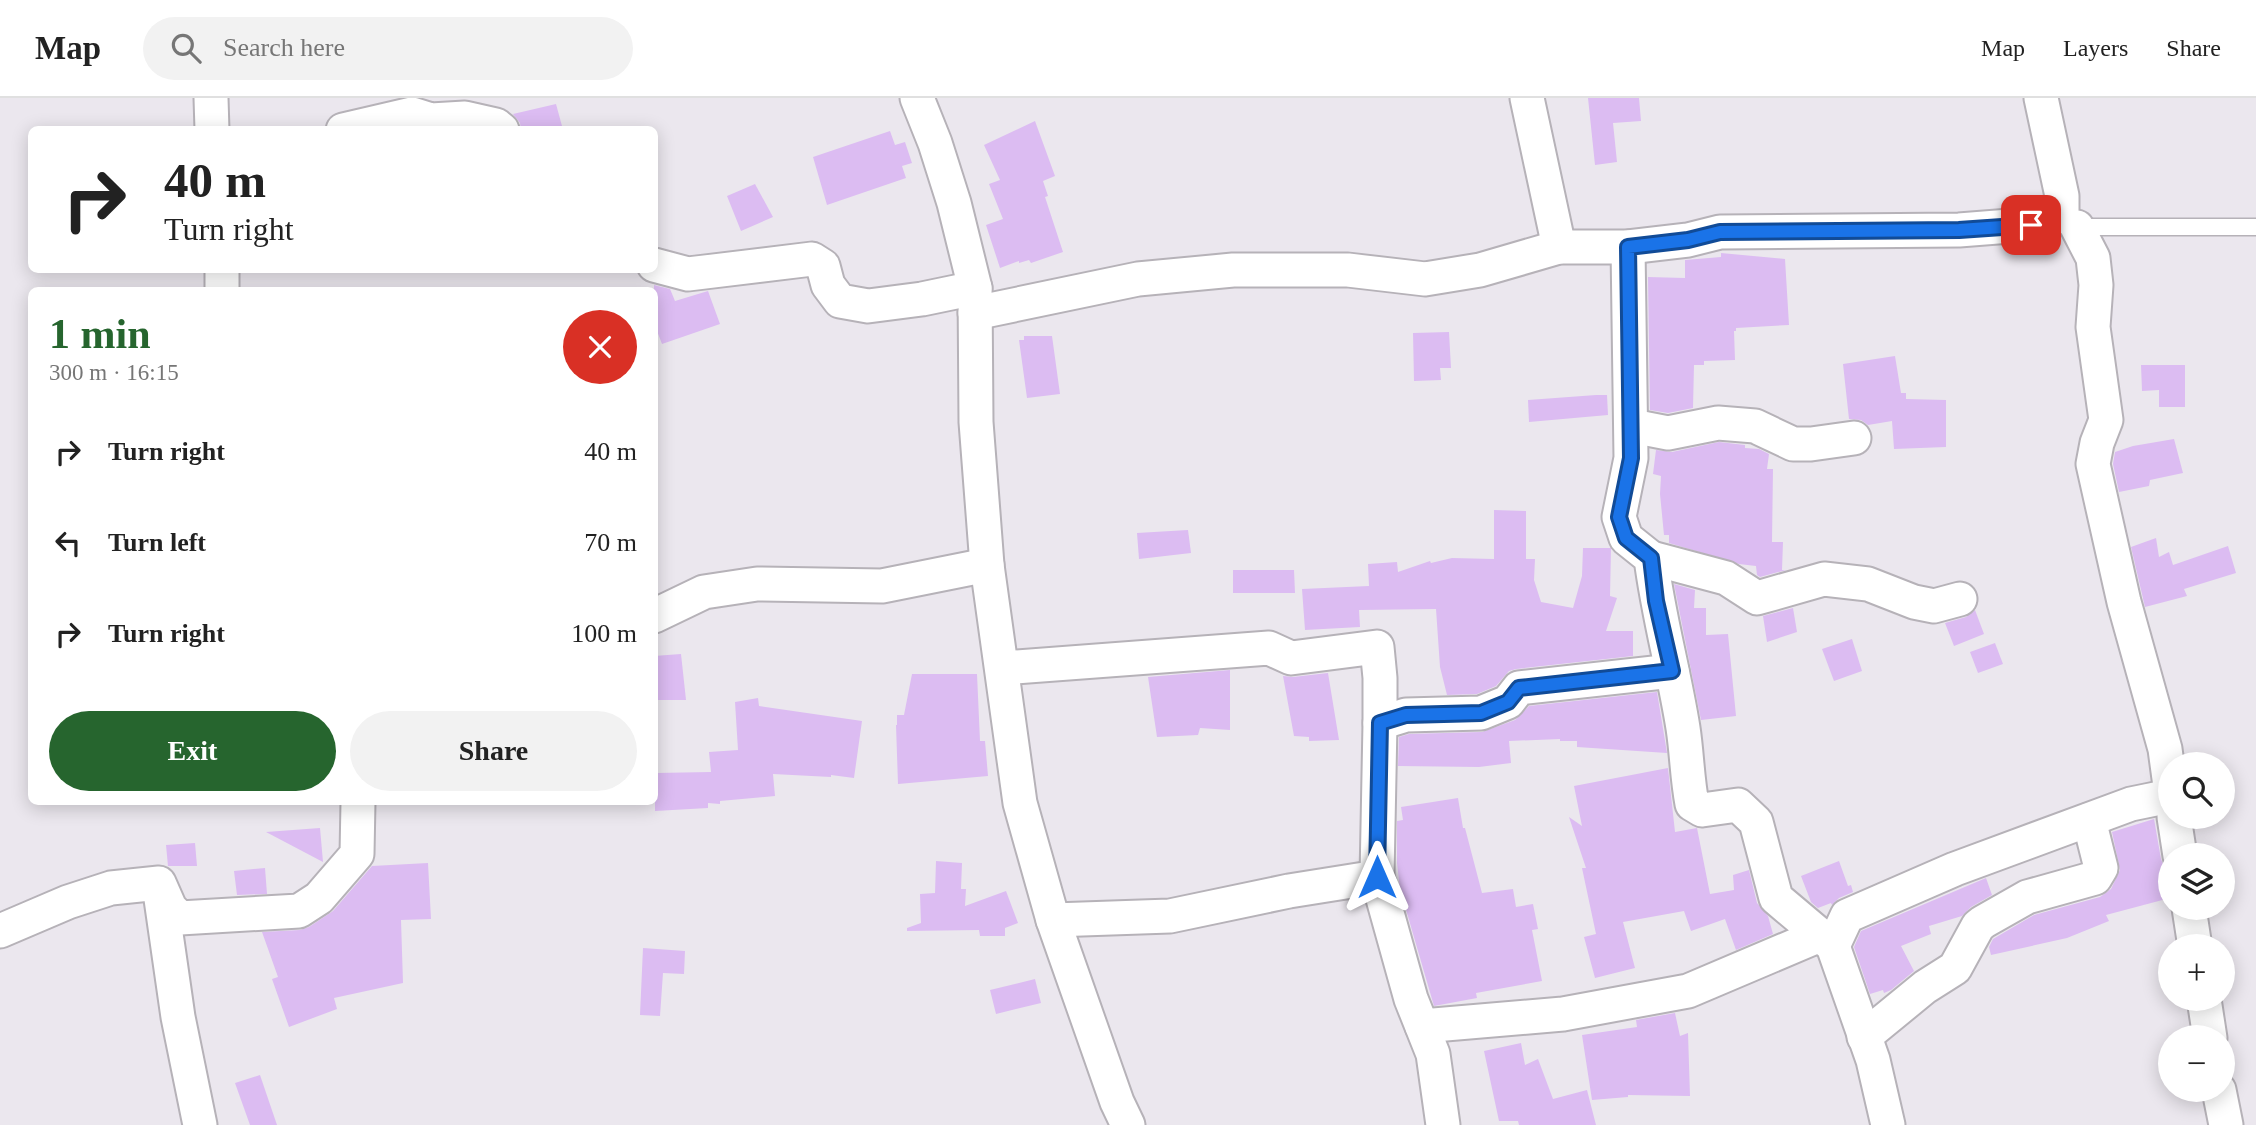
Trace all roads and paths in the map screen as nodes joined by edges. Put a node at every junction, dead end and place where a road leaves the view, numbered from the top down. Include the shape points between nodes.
1 (211, 98) edge
2 (917, 98) edge
3 (1527, 98) edge
4 (2041, 98) edge
5 (212, 126) edge
6 (360, 126) edge
7 (497, 126) edge
8 (2063, 225) junction
9 (2256, 227) edge
10 (1559, 247) junction
11 (1628, 247) junction
12 (658, 266) edge
13 (975, 300) junction
14 (1632, 426) junction
15 (1854, 438) dead end
16 (1651, 558) junction
17 (987, 565) junction
18 (1960, 599) dead end
19 (658, 614) edge
20 (1003, 668) junction
21 (1672, 671) junction
22 (1380, 723) junction
23 (2165, 752) edge
24 (2158, 799) edge
25 (358, 805) edge
26 (2089, 820) junction
27 (1377, 877) junction
28 (159, 883) junction
29 (1053, 920) junction
30 (0, 931) edge
31 (1827, 941) junction
32 (1422, 1026) junction
33 (1864, 1037) junction
34 (2221, 1102) edge
35 (200, 1125) edge
36 (1128, 1125) edge
37 (1443, 1125) edge
38 (1888, 1125) edge
39 (2226, 1125) edge

1 - 5 street
2 - 13 street via 954,203
3 - 10 street
4 - 8 street via 2062,196
6 - 7 street via 412,114
8 - 9 lane
8 - 11 street via 1720,232
8 - 23 street via 2093,258 2093,327 2106,420 2092,464
10 - 11 street
10 - 13 street via 1480,270 1425,279 1348,270 1233,270
11 - 14 street
12 - 13 street via 688,274 812,259 822,266 840,301 868,306 922,299
13 - 17 street via 976,422
14 - 15 street via 1668,433 1718,424 1755,426 1793,444
14 - 16 street via 1631,458 1619,517 1626,538
16 - 18 street via 1726,578 1757,598 1824,579 1868,584 1934,606
16 - 21 street
17 - 19 street via 882,586 757,584 704,592
17 - 20 street
20 - 22 street via 1269,648 1292,658 1377,647
20 - 29 street via 1020,803
21 - 22 street via 1519,688 1508,702 1481,713 1406,715
21 - 31 street via 1692,804 1702,810 1738,805 1756,822 1776,898
22 - 27 street
24 - 26 street
25 - 28 street via 357,854 319,898 299,911 180,918
26 - 31 street via 1955,869 1847,916
26 - 33 street via 2101,868 2095,878 2027,897 1983,922 1955,968
27 - 29 street via 1170,916
27 - 32 street
28 - 30 street via 111,888
28 - 35 street via 178,1017
29 - 36 street
31 - 32 street via 1688,991 1563,1014
31 - 33 street
32 - 37 street via 1433,1054
33 - 38 street
34 - 39 street

